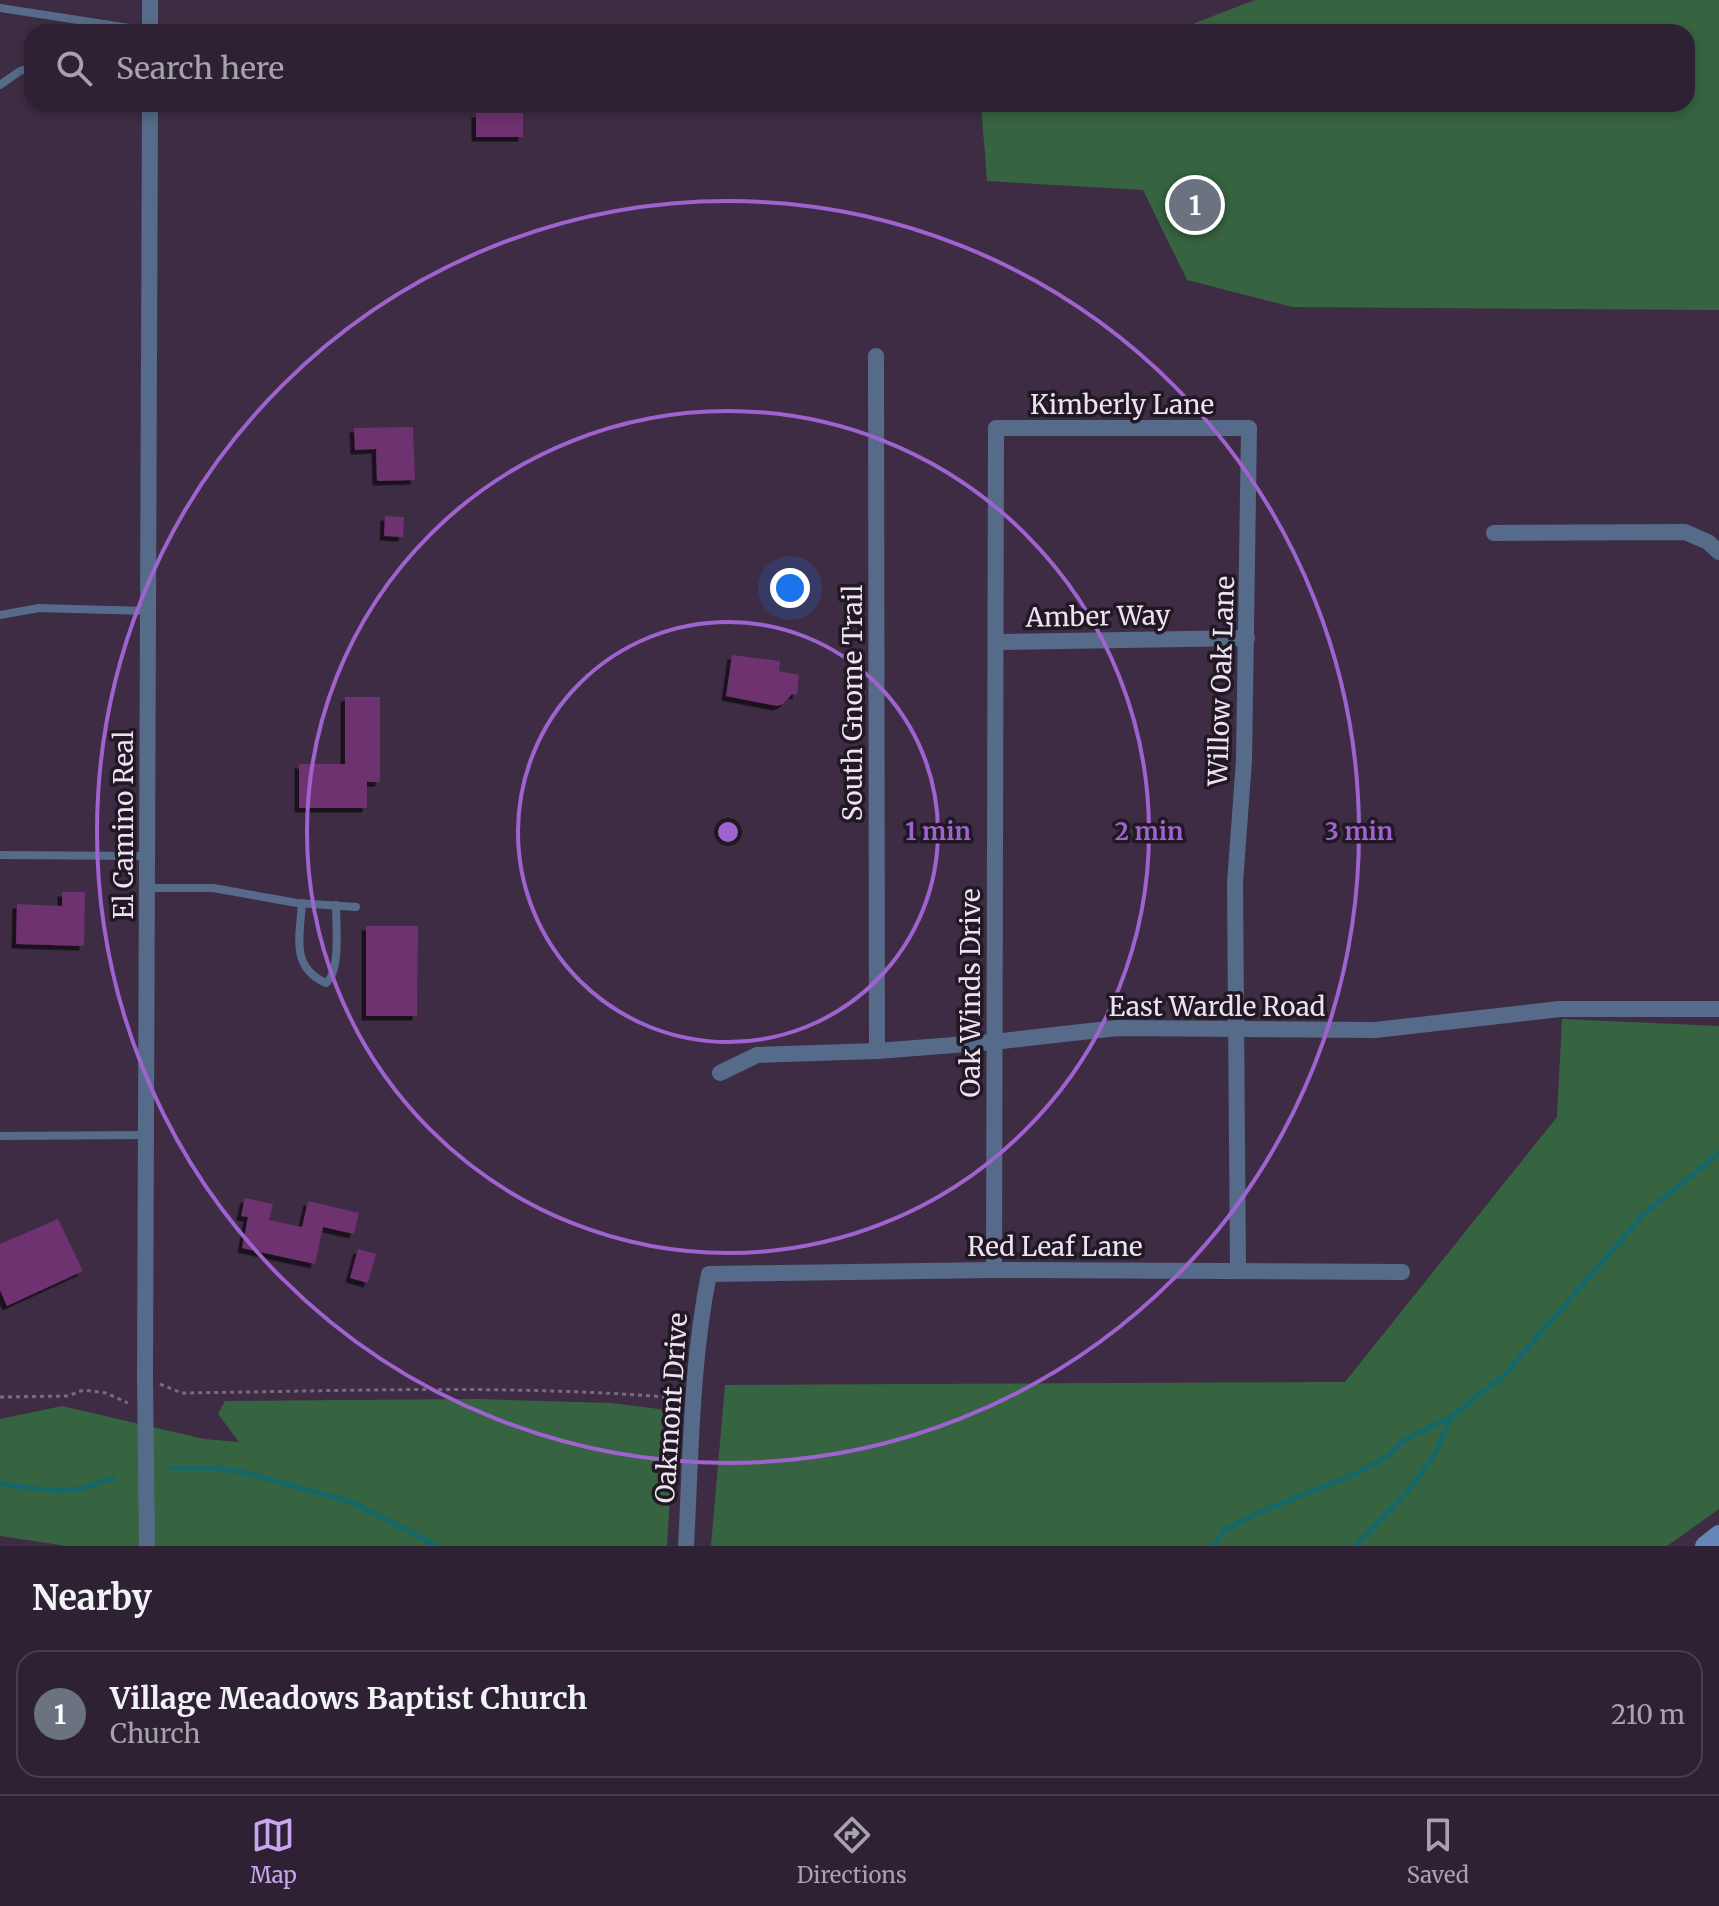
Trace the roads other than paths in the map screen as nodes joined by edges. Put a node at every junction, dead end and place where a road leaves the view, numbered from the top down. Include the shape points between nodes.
1 (150, 0) edge
2 (0, 8) edge
3 (100, 24) edge
4 (150, 24) edge
5 (24, 70) edge
6 (0, 85) edge
7 (150, 112) edge
8 (876, 356) dead end
9 (996, 428) joint
10 (1249, 428) joint
11 (1494, 533) dead end
12 (1719, 552) edge
13 (147, 611) junction
14 (0, 615) edge
15 (1247, 638) junction
16 (997, 642) junction
17 (0, 855) edge
18 (147, 856) junction
19 (147, 888) junction
20 (302, 903) junction
21 (336, 905) junction
22 (356, 907) dead end
23 (1719, 1009) edge
24 (1236, 1028) junction
25 (993, 1042) junction
26 (877, 1051) junction
27 (720, 1073) dead end
28 (146, 1135) junction
29 (0, 1136) edge
30 (994, 1270) junction
31 (1238, 1271) junction
32 (1402, 1272) dead end
33 (709, 1274) joint
34 (1719, 1535) edge
35 (147, 1546) edge
36 (686, 1546) edge
37 (1705, 1546) edge

1 - 4 street
2 - 3 lane
5 - 6 lane
7 - 13 street, El Camino Real
8 - 26 street, South Gnome Trail
9 - 10 street, Kimberly Lane
9 - 16 street, Oak Winds Drive
10 - 15 street, Willow Oak Lane
11 - 12 street via 1685,532
13 - 14 lane via 39,608
13 - 18 street, El Camino Real
15 - 16 street, Amber Way
15 - 24 street, Willow Oak Lane via 1235,883
16 - 25 street, Oak Winds Drive
17 - 18 lane
18 - 19 street, El Camino Real
19 - 20 lane via 213,888
19 - 28 street, El Camino Real
20 - 21 lane
20 - 21 lane via 300,957 312,977 326,983 335,967
21 - 22 lane
23 - 24 street, East Wardle Road via 1560,1009 1375,1030
24 - 25 street, East Wardle Road via 1117,1028
24 - 31 street, Willow Oak Lane
25 - 26 street, East Wardle Road
25 - 30 street, Oak Winds Drive
26 - 27 street, East Wardle Road via 757,1055
28 - 29 lane
28 - 35 street, El Camino Real
30 - 31 street, Red Leaf Lane
30 - 33 street, Red Leaf Lane
31 - 32 street, Red Leaf Lane
33 - 36 street, Oakmont Drive via 700,1315
34 - 37 street

